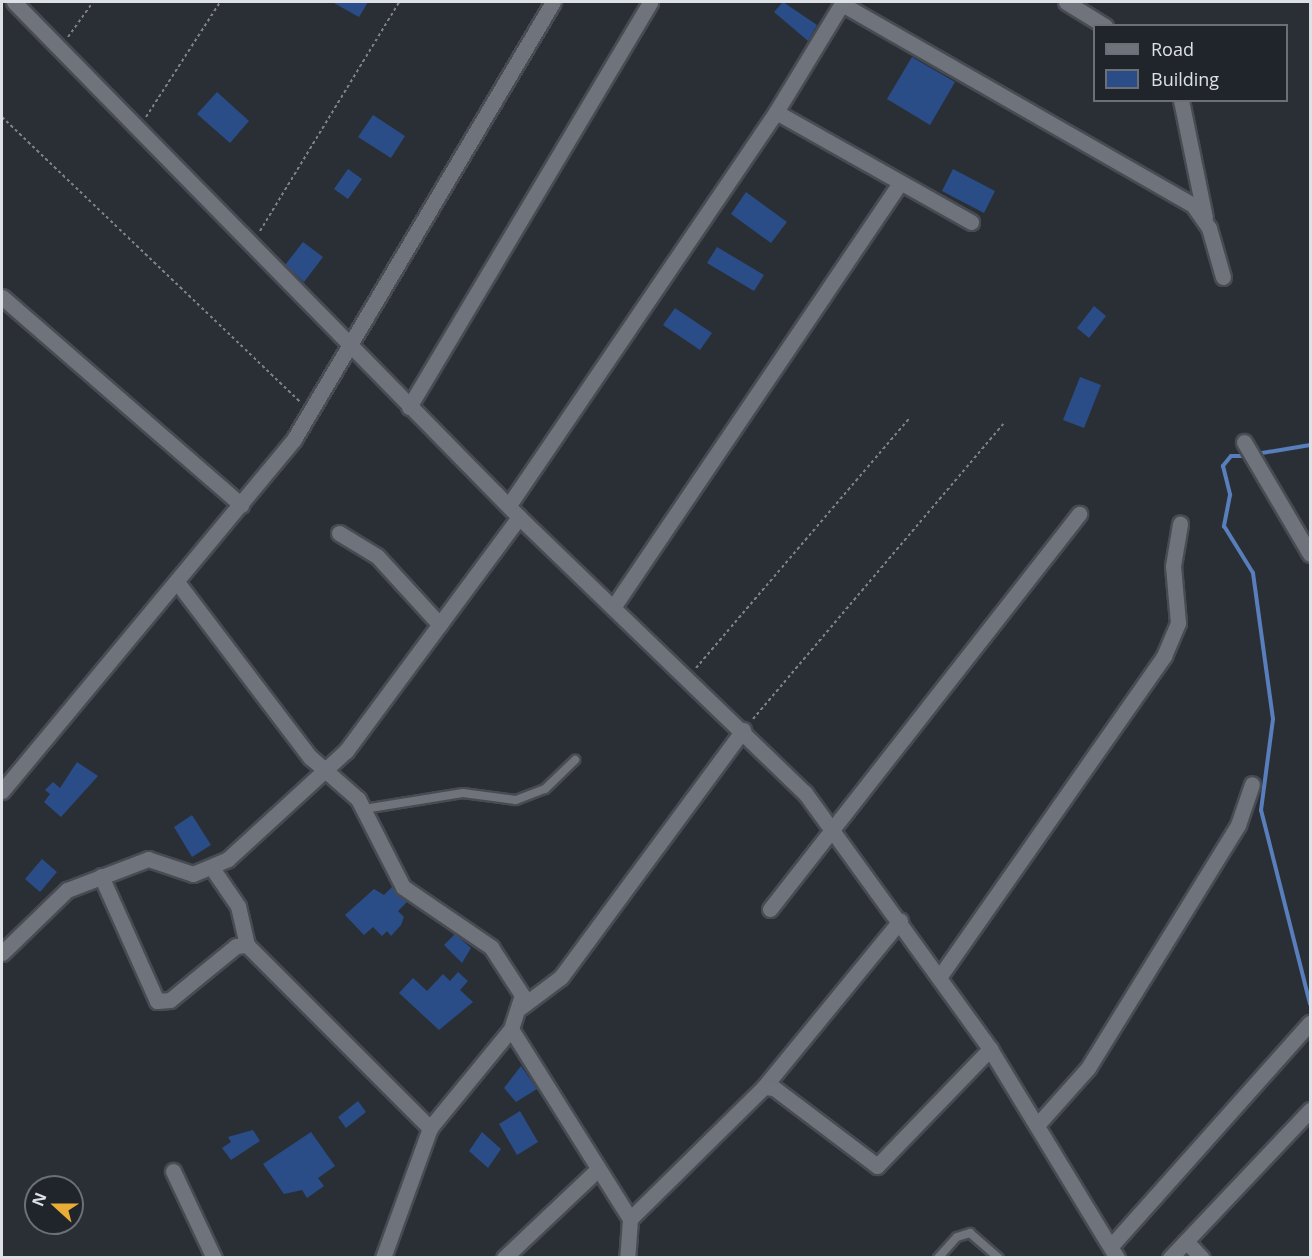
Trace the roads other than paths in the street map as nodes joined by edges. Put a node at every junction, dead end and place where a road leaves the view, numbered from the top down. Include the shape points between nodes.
1 (14, 2) edge
2 (553, 2) edge
3 (650, 2) edge
4 (842, 2) edge
5 (1066, 2) edge
6 (1102, 24) edge
7 (1181, 102) edge
8 (777, 112) junction
9 (900, 183) junction
10 (1205, 218) junction
11 (971, 222) dead end
12 (1223, 277) dead end
13 (3, 301) edge
14 (350, 345) junction
15 (410, 407) junction
16 (1244, 442) dead end
17 (241, 505) junction
18 (514, 511) junction
19 (1079, 514) dead end
20 (1180, 524) dead end
21 (339, 533) dead end
22 (1311, 554) edge
23 (177, 582) junction
24 (614, 606) junction
25 (440, 625) junction
26 (743, 730) junction
27 (575, 760) dead end
28 (324, 773) junction
29 (1252, 784) dead end
30 (2, 791) edge
31 (364, 809) junction
32 (836, 830) junction
33 (212, 868) junction
34 (101, 876) junction
35 (770, 909) dead end
36 (900, 921) junction
37 (247, 945) junction
38 (2, 953) edge
39 (940, 976) junction
40 (521, 1007) junction
41 (1311, 1023) edge
42 (512, 1029) junction
43 (990, 1049) junction
44 (764, 1087) junction
45 (1311, 1110) edge
46 (1038, 1124) junction
47 (430, 1128) junction
48 (597, 1170) junction
49 (173, 1171) dead end
50 (630, 1219) junction
51 (1186, 1241) junction
52 (1114, 1252) edge
53 (214, 1257) edge
54 (383, 1257) edge
55 (504, 1257) edge
56 (627, 1257) edge
57 (938, 1257) edge
58 (999, 1257) edge
59 (1170, 1257) edge
60 (1202, 1257) edge

1 - 14 street
2 - 14 street
3 - 15 street
4 - 8 street
4 - 10 street via 1176,195
5 - 6 street
7 - 10 street
8 - 9 street
8 - 18 street
9 - 11 street
9 - 24 street
10 - 12 street
13 - 17 street
14 - 15 street
14 - 17 street via 311,413
15 - 18 street
16 - 22 street
17 - 23 street
18 - 24 street
18 - 25 street
19 - 32 street
20 - 39 street via 1173,566 1178,623 1164,656
21 - 25 street via 377,556
23 - 28 street
23 - 30 street
24 - 26 street
25 - 28 street via 369,724
26 - 32 street
26 - 40 street via 561,977
27 - 31 lane via 545,789 516,800 463,793
28 - 31 street via 342,783
28 - 33 street
29 - 46 street via 1238,825 1088,1068
31 - 40 street via 403,887 491,947 512,972
32 - 35 street
32 - 36 street
33 - 34 street via 193,874 148,859
33 - 37 street via 238,906
34 - 37 street via 157,1000 170,1000 236,946
34 - 38 street via 57,895
36 - 39 street
36 - 44 street
37 - 47 street
39 - 43 street
40 - 42 street
41 - 52 street
42 - 47 street
42 - 48 street
43 - 44 street via 877,1166 774,1088
43 - 46 street
44 - 50 street
45 - 51 street
46 - 52 street
47 - 54 street
48 - 50 street
48 - 55 street
49 - 53 street
50 - 56 street
51 - 59 street
51 - 60 street
57 - 58 lane via 957,1237 970,1233

